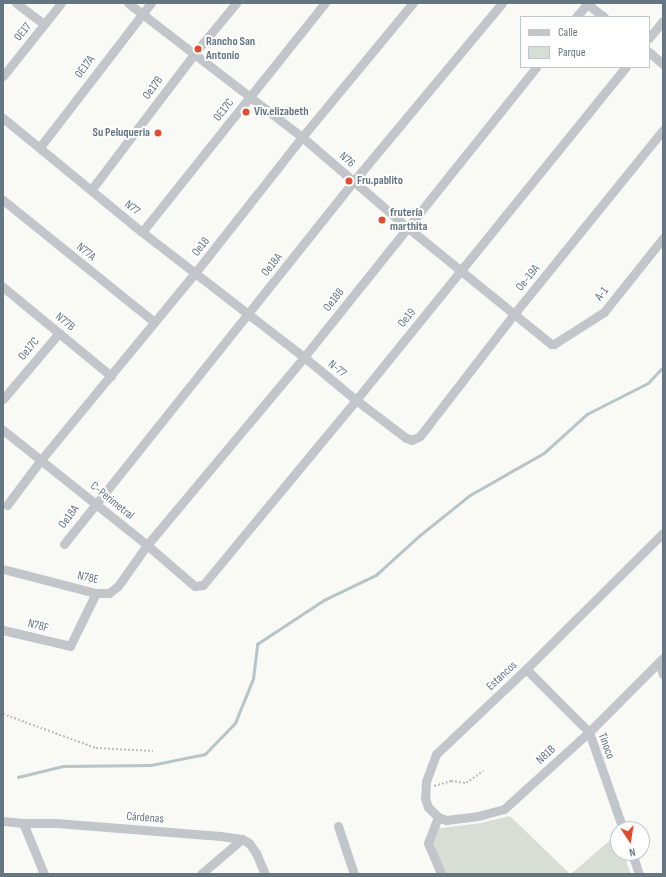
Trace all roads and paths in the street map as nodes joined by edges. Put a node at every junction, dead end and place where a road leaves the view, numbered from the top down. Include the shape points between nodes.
1 (16, 3) edge
2 (60, 3) edge
3 (128, 3) edge
4 (150, 3) edge
5 (236, 3) edge
6 (325, 3) edge
7 (413, 3) edge
8 (502, 3) edge
9 (587, 3) edge
10 (142, 14) junction
11 (577, 16) edge
12 (603, 16) edge
13 (663, 21) edge
14 (44, 24) junction
15 (650, 37) edge
16 (650, 53) edge
17 (194, 55) junction
18 (663, 64) edge
19 (535, 68) edge
20 (625, 68) edge
21 (3, 76) edge
22 (250, 97) junction
23 (3, 118) edge
24 (663, 130) edge
25 (302, 137) junction
26 (40, 147) junction
27 (354, 182) junction
28 (91, 190) junction
29 (3, 200) edge
30 (407, 227) junction
31 (142, 232) junction
32 (663, 238) edge
33 (460, 271) junction
34 (195, 273) junction
35 (4, 291) edge
36 (248, 314) junction
37 (514, 314) junction
38 (154, 322) junction
39 (58, 333) junction
40 (546, 340) joint
41 (304, 358) junction
42 (111, 376) junction
43 (3, 399) edge
44 (356, 400) junction
45 (3, 430) edge
46 (412, 440) joint
47 (40, 461) junction
48 (95, 503) junction
49 (7, 505) dead end
50 (663, 533) edge
51 (64, 544) dead end
52 (147, 545) junction
53 (3, 569) edge
54 (207, 583) joint
55 (96, 593) junction
56 (3, 630) edge
57 (661, 660) edge
58 (526, 669) junction
59 (663, 674) edge
60 (3, 714) edge
61 (589, 732) junction
62 (153, 751) dead end
63 (483, 771) dead end
64 (425, 790) junction
65 (438, 817) junction
66 (3, 821) edge
67 (620, 821) edge
68 (23, 824) junction
69 (338, 826) dead end
70 (242, 839) junction
71 (635, 861) edge
72 (44, 874) edge
73 (201, 874) edge
74 (265, 874) edge
75 (354, 874) edge
76 (441, 874) edge
77 (639, 874) edge

1 - 14 street
2 - 14 street, 0E17
3 - 10 street, N76
4 - 10 street, 0E17A
5 - 17 street, Oe17B
6 - 22 street, 0E17C
7 - 25 street, Oe18
8 - 27 street, Oe18A
9 - 11 street
9 - 12 street
10 - 17 street, N76
10 - 26 street, 0E17A
13 - 15 street
14 - 21 street, 0E17
16 - 18 street
17 - 22 street, N76
17 - 28 street, Oe17B
19 - 30 street, Oe18B
20 - 33 street, Oe19
22 - 25 street, N76
22 - 31 street, 0E17C
23 - 26 street, N77
24 - 37 street, Oe-19A
25 - 27 street, N76
25 - 34 street, Oe18
26 - 28 street, N77
27 - 30 street, N76
27 - 36 street, Oe18A
28 - 31 street, N77
29 - 38 street, N77A
30 - 33 street, N76
30 - 41 street, Oe18B
31 - 34 street, N77
32 - 40 street, A-1 via 604,312 554,344
33 - 37 street, N76
33 - 44 street, Oe19
34 - 36 street, N77
34 - 38 street, Oe18
35 - 39 street, N77B
36 - 41 street, N-77
36 - 48 street, Oe18A
37 - 40 street, N76
37 - 46 street, Oe-19A via 420,436
38 - 42 street, Oe18
39 - 42 street, N77B
39 - 43 street, Oe17C
41 - 44 street, N-77
41 - 52 street, Oe18B
42 - 47 street, Oe18
44 - 46 street, N-77
44 - 54 street, Oe19
45 - 47 street, C-Perimetral
47 - 48 street, C-Perimetral
47 - 49 street, Oe18
48 - 51 street, Oe18A
48 - 52 street, C-Perimetral
50 - 58 street, Estancos
52 - 54 street, C-Perimetral via 191,583 199,586
52 - 55 street, N78E via 118,586 109,593
53 - 55 street, N78E
55 - 56 street, N78F via 70,646
57 - 59 street
57 - 61 street, N81B
58 - 61 street, Tinoco
58 - 64 street, Estancos via 436,754
60 - 62 path via 96,748
61 - 65 street, N81B via 504,809 478,816 446,820
61 - 67 street, Tinoco
63 - 64 path via 466,783 451,781
64 - 65 street, Estancos via 427,806
65 - 76 street via 428,843
66 - 68 street, Cárdenas
68 - 70 street, Cárdenas via 64,824
68 - 72 street
69 - 75 street
70 - 73 street
70 - 74 street via 249,843 256,853
71 - 77 street

